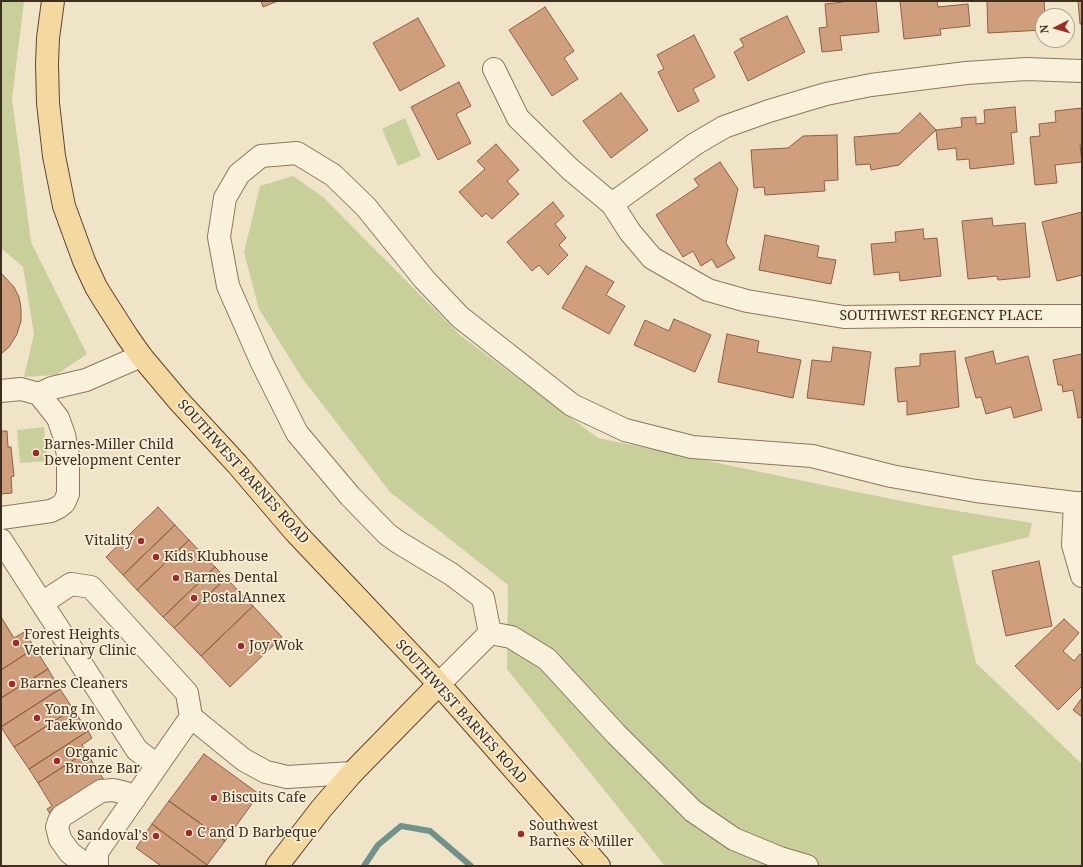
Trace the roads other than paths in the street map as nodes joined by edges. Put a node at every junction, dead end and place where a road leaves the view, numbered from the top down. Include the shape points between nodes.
1 (53, 1) edge
2 (494, 69) dead end
3 (1082, 71) edge
4 (612, 204) junction
5 (1082, 316) edge
6 (141, 356) junction
7 (1, 391) edge
8 (39, 394) junction
9 (1078, 503) edge
10 (1, 518) edge
11 (1, 540) edge
12 (1082, 576) edge
13 (42, 602) junction
14 (490, 633) junction
15 (439, 684) junction
16 (199, 724) junction
17 (157, 765) junction
18 (352, 773) junction
19 (135, 798) junction
20 (97, 865) edge
21 (277, 866) edge
22 (599, 866) edge
23 (807, 866) edge

1 - 6 main road, SOUTHWEST BARNES ROAD via 48,38 48,103 54,156 64,206 96,287
2 - 4 street, SOUTHWEST REGENCY PLACE via 518,118 570,170
3 - 4 street via 1026,69 966,73 871,85 826,94 724,127 695,144
4 - 5 street, SOUTHWEST REGENCY PLACE via 630,232 652,258 708,290 747,301 844,317
6 - 8 street via 86,380 52,388
6 - 15 main road, SOUTHWEST BARNES ROAD via 296,533
7 - 8 street via 21,389
8 - 10 street via 58,418 64,435 68,455 68,494 64,503 51,511
9 - 12 street via 1073,545
9 - 14 street via 976,491 891,476 812,456 692,447 625,430 572,405 460,317 424,279 366,207 333,175 297,153 261,156 239,174 225,198 219,237 228,286 262,363 297,433 350,496 387,534 451,574 483,598
11 - 13 street
13 - 16 street via 71,584 91,587 187,693
13 - 17 street via 137,750
14 - 15 street
14 - 23 street via 511,637 547,659 616,734 693,811 734,839
15 - 18 main road
15 - 22 main road, SOUTHWEST BARNES ROAD
16 - 17 street
16 - 18 street via 244,760 266,772 287,777
17 - 19 street
18 - 21 main road
19 - 20 street via 97,852
19 - 20 street via 113,790 101,791 62,816 59,821 57,827 60,839 70,853

